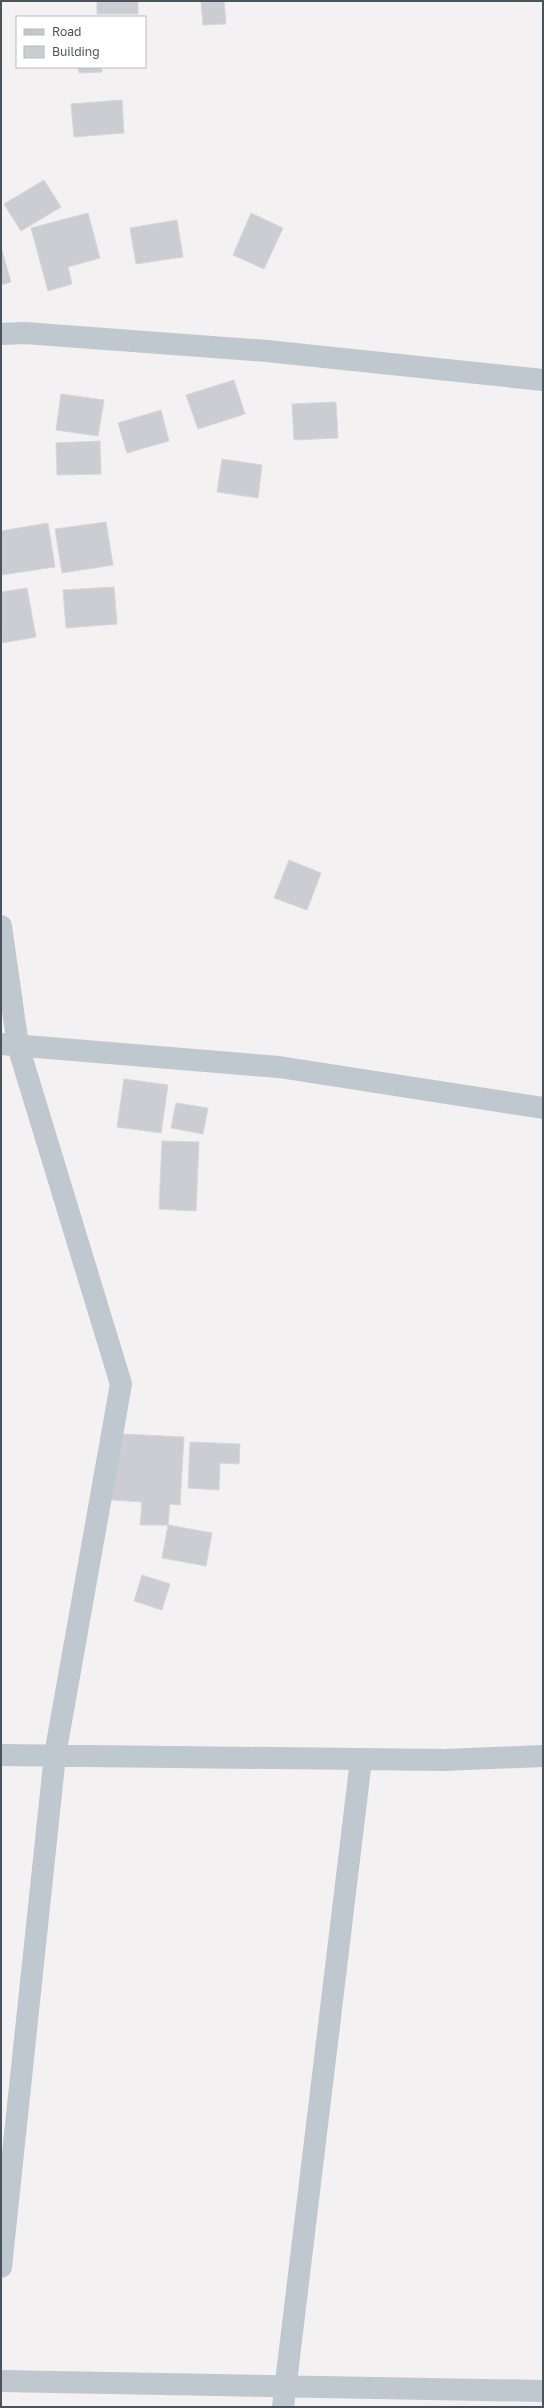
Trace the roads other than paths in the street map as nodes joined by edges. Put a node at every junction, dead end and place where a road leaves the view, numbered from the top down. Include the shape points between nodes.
1 (1, 334) edge
2 (543, 380) edge
3 (1, 926) edge
4 (9, 1045) edge
5 (543, 1108) edge
6 (1, 1755) edge
7 (55, 1755) junction
8 (543, 1756) edge
9 (360, 1760) junction
10 (1, 2267) edge
11 (1, 2381) edge
12 (543, 2391) edge
13 (284, 2397) edge

1 - 2 street via 33,333 267,351
3 - 4 street
4 - 5 street via 279,1067
4 - 7 street via 121,1384
6 - 7 street
7 - 9 street
7 - 10 street
8 - 9 street
9 - 13 street
11 - 13 street
12 - 13 street

